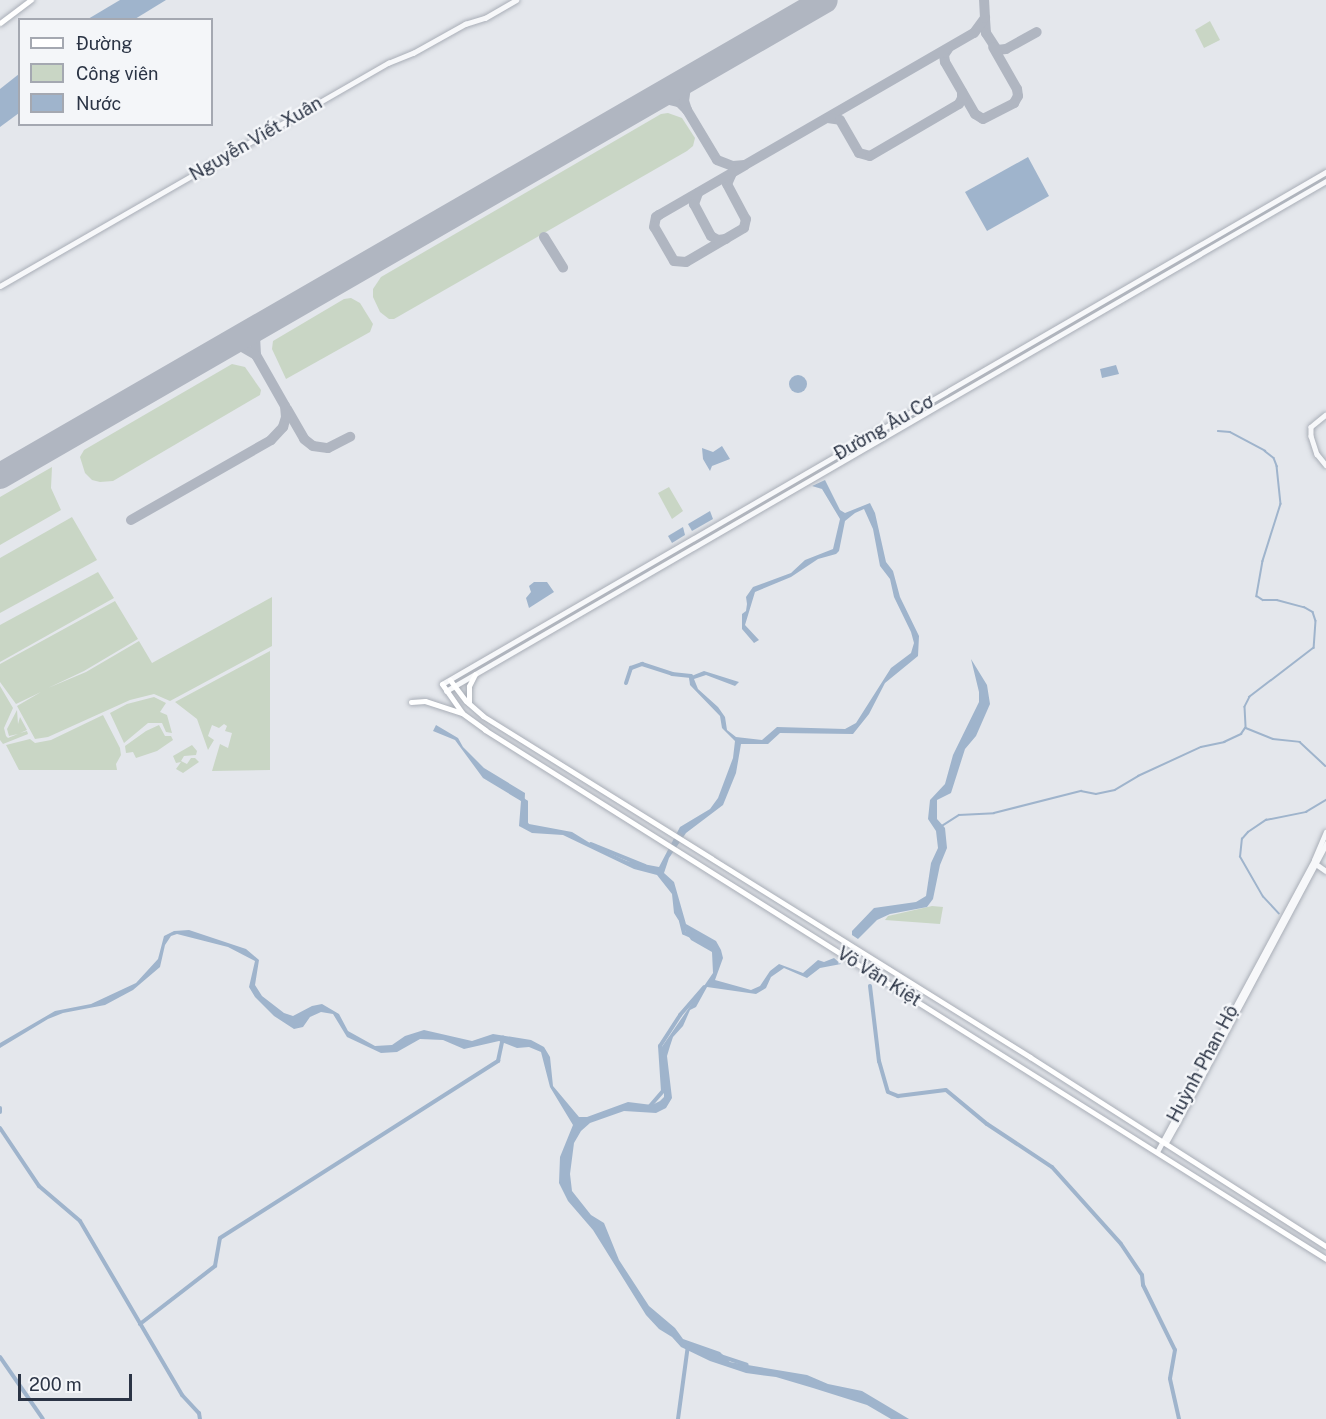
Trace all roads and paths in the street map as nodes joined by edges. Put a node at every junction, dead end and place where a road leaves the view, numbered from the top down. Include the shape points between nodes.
1 (31, 0) edge
2 (516, 0) edge
3 (0, 23) edge
4 (1326, 172) edge
5 (1326, 181) edge
6 (1286, 196) junction
7 (1291, 203) junction
8 (0, 286) edge
9 (1326, 415) edge
10 (863, 440) junction
11 (868, 448) junction
12 (1326, 465) edge
13 (519, 642) junction
14 (522, 647) junction
15 (475, 674) junction
16 (450, 680) junction
17 (442, 684) joint
18 (454, 686) junction
19 (446, 691) junction
20 (411, 702) dead end
21 (472, 707) junction
22 (462, 713) junction
23 (575, 774) junction
24 (569, 783) junction
25 (1326, 831) edge
26 (1326, 844) edge
27 (1316, 864) junction
28 (1326, 871) edge
29 (925, 994) junction
30 (919, 1002) junction
31 (1163, 1142) junction
32 (1157, 1152) junction
33 (1326, 1246) edge
34 (1326, 1259) edge

1 - 3 main road
2 - 8 street, Nguyễn Viết Xuân via 388,63
4 - 6 street, Đường Âu Cơ
5 - 7 street, Đường Âu Cơ
6 - 7 street
6 - 10 street, Đường Âu Cơ
7 - 11 street, Đường Âu Cơ
9 - 12 street via 1311,426 1311,436
10 - 11 street
10 - 13 street, Đường Âu Cơ
11 - 14 street, Đường Âu Cơ
13 - 14 street
13 - 16 street, Đường Âu Cơ
14 - 15 street, Đường Âu Cơ
15 - 18 street, Đường Âu Cơ
15 - 21 main road via 468,691
16 - 17 street, Đường Âu Cơ
16 - 18 main road, Võ Văn Kiệt
17 - 19 main road, Võ Văn Kiệt
18 - 19 street, Đường Âu Cơ
18 - 21 main road, Võ Văn Kiệt
19 - 22 main road, Võ Văn Kiệt
20 - 22 main road via 436,704
21 - 23 main road, Võ Văn Kiệt
22 - 24 main road, Võ Văn Kiệt
23 - 24 street
23 - 29 main road, Võ Văn Kiệt
24 - 30 main road, Võ Văn Kiệt
25 - 31 street, Huỳnh Phan Hộ
26 - 27 street, Huỳnh Phan Hộ
27 - 28 street
27 - 31 street, Huỳnh Phan Hộ via 1176,1125
29 - 30 main road
29 - 31 main road, Võ Văn Kiệt
30 - 32 main road, Võ Văn Kiệt
31 - 32 street
31 - 33 main road, Võ Văn Kiệt
32 - 34 main road, Võ Văn Kiệt

